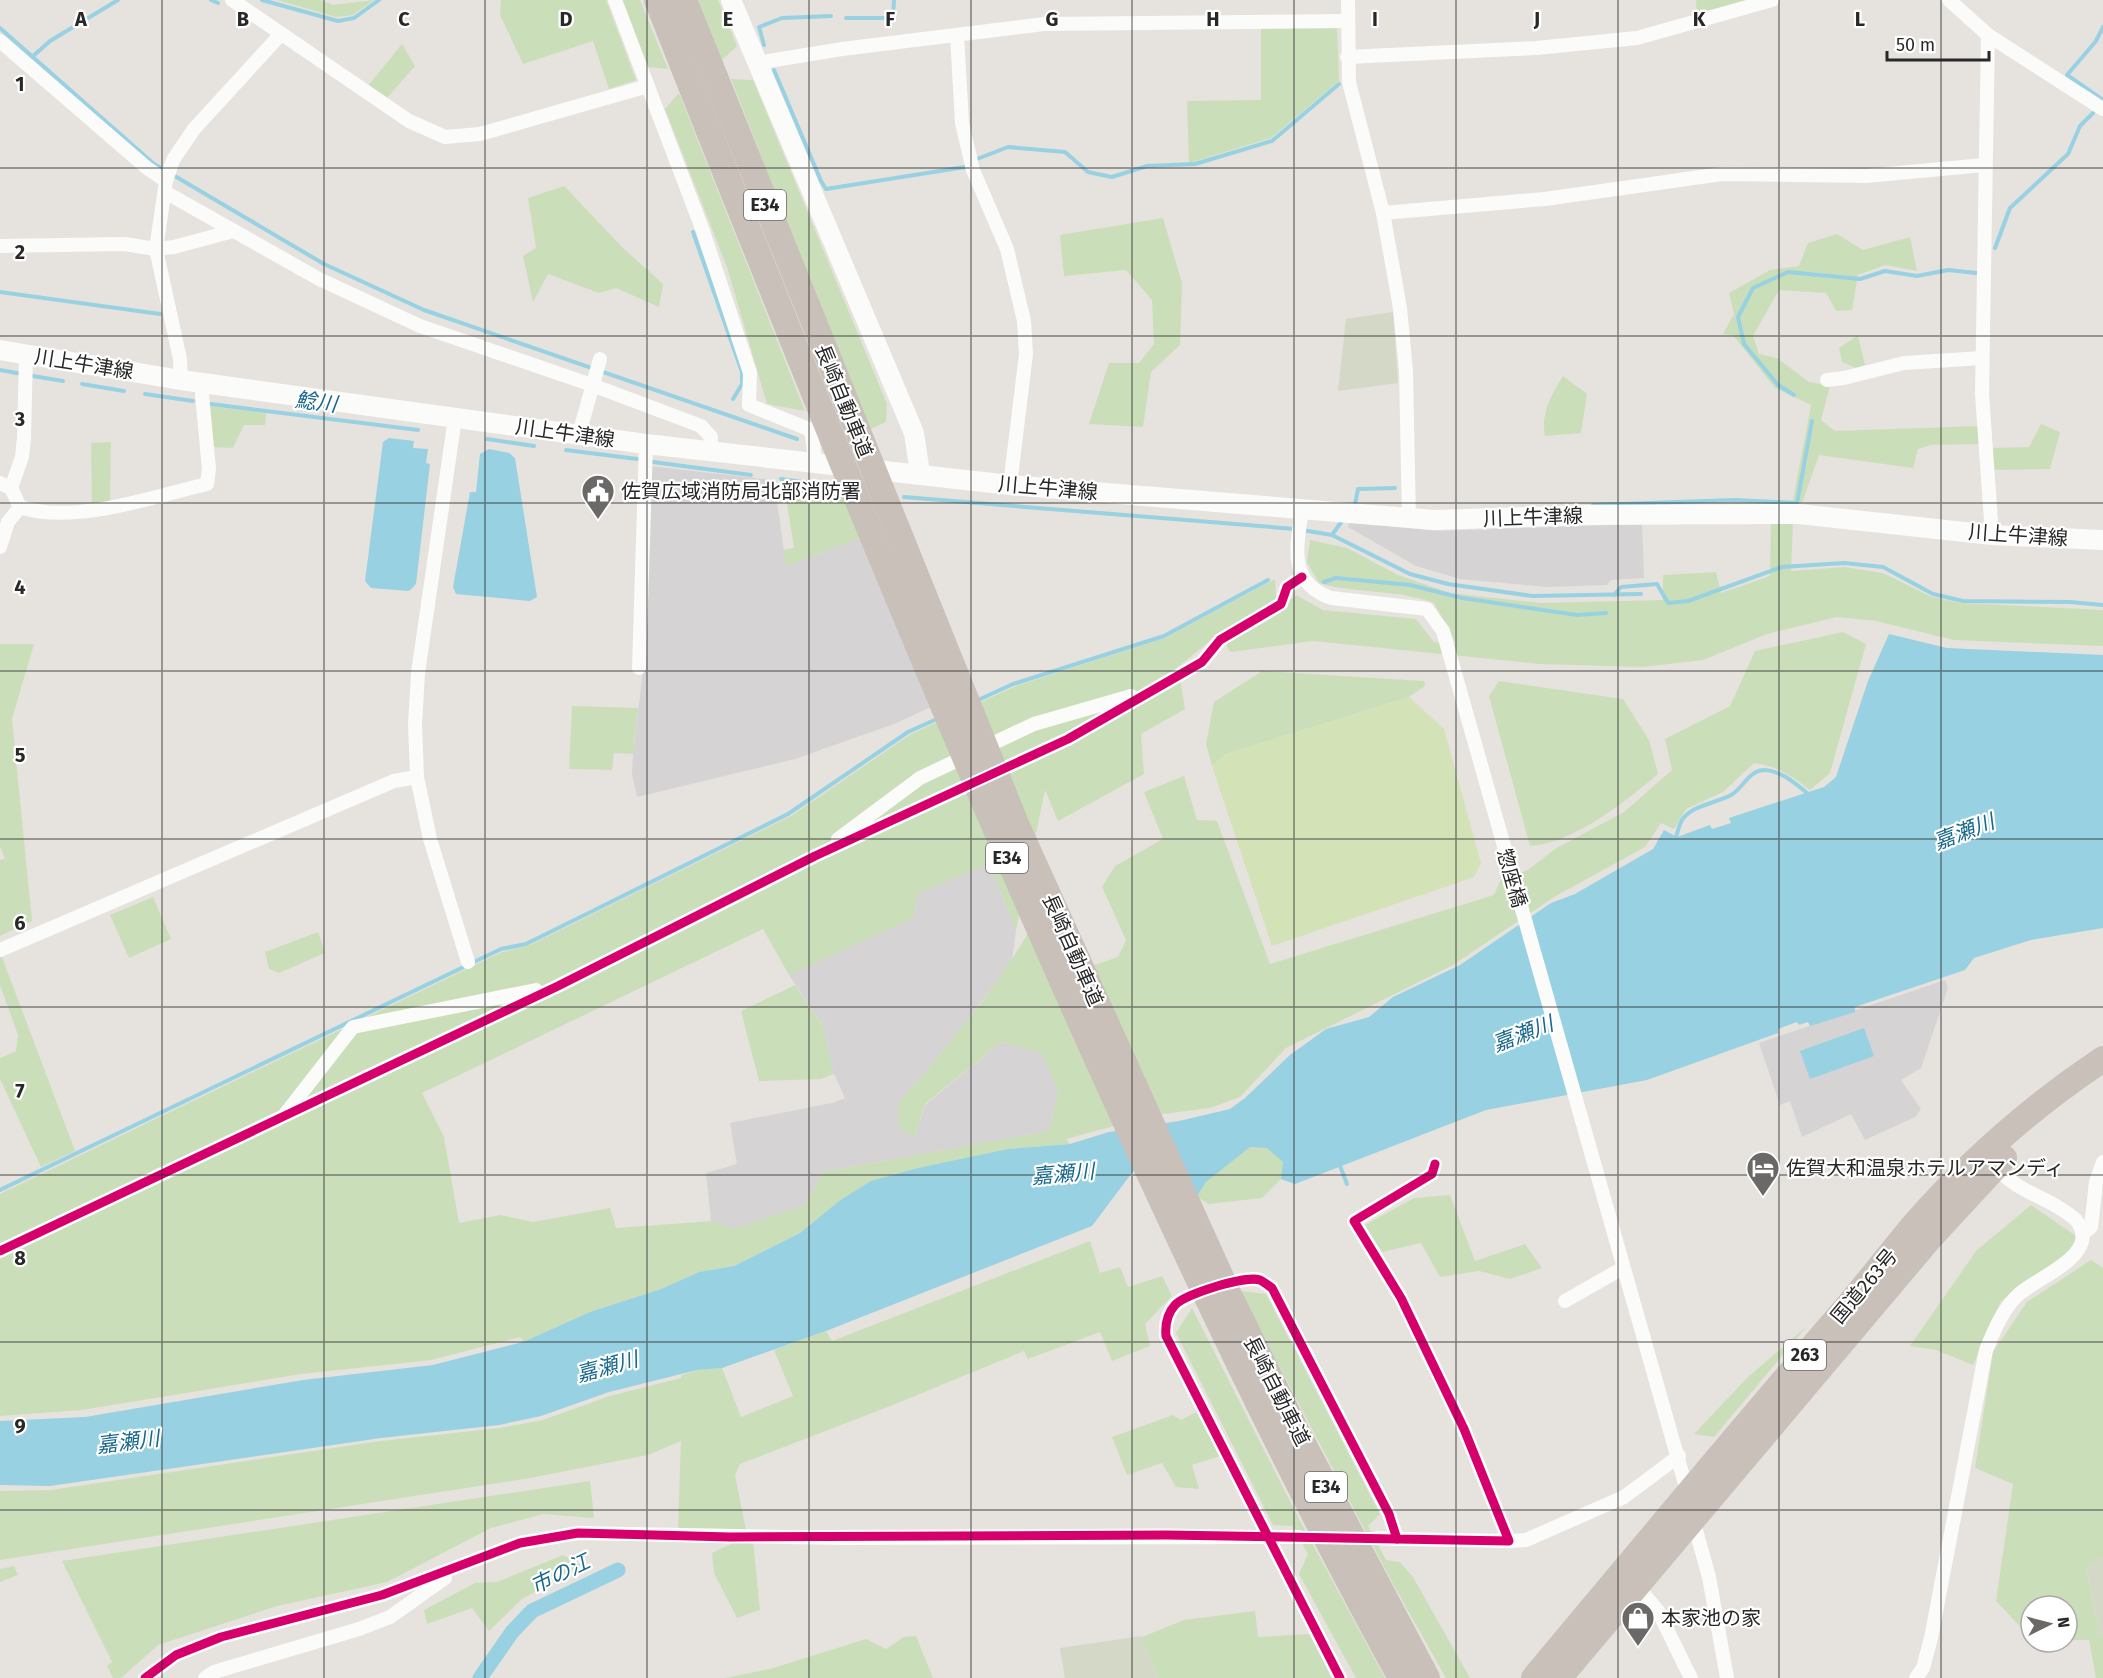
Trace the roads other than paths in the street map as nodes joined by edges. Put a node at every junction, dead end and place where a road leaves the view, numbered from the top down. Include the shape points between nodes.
1 (232, 0) edge
2 (615, 0) edge
3 (657, 0) edge
4 (684, 0) edge
5 (731, 0) edge
6 (1348, 0) edge
7 (1772, 0) edge
8 (1949, 0) edge
9 (1347, 21) junction
10 (280, 34) junction
11 (957, 35) junction
12 (1988, 35) junction
13 (0, 41) edge
14 (1347, 57) junction
15 (757, 63) junction
16 (648, 86) junction
17 (2103, 109) edge
18 (1984, 165) junction
19 (165, 187) junction
20 (1383, 213) junction
21 (233, 231) junction
22 (0, 246) edge
23 (156, 249) junction
24 (0, 350) edge
25 (26, 355) junction
26 (1982, 358) junction
27 (600, 359) dead end
28 (181, 380) junction
29 (1827, 380) dead end
30 (205, 383) junction
31 (592, 385) junction
32 (455, 418) junction
33 (579, 434) junction
34 (646, 444) junction
35 (710, 452) junction
36 (816, 465) junction
37 (920, 473) junction
38 (6, 485) edge
39 (1010, 485) junction
40 (20, 507) junction
41 (1301, 514) junction
42 (1409, 518) junction
43 (1992, 535) junction
44 (2103, 540) edge
45 (0, 547) edge
46 (1302, 578) junction
47 (639, 668) dead end
48 (1153, 690) junction
49 (417, 777) junction
50 (814, 856) junction
51 (0, 950) edge
52 (468, 962) dead end
53 (558, 986) junction
54 (2103, 1059) edge
55 (2103, 1071) edge
56 (283, 1117) junction
57 (2103, 1162) edge
58 (1435, 1164) dead end
59 (1996, 1167) junction
60 (2086, 1231) junction
61 (0, 1251) edge
62 (1623, 1268) junction
63 (1219, 1298) junction
64 (1565, 1301) dead end
65 (1679, 1456) junction
66 (1688, 1493) junction
67 (1693, 1520) junction
68 (1266, 1536) junction
69 (1299, 1537) dead end
70 (1377, 1538) dead end
71 (1397, 1539) junction
72 (1509, 1541) junction
73 (459, 1568) junction
74 (1637, 1586) junction
75 (145, 1678) edge
76 (205, 1678) edge
77 (1340, 1678) edge
78 (1401, 1678) edge
79 (1427, 1678) edge
80 (1534, 1678) edge
81 (1558, 1678) edge
82 (1691, 1678) edge
83 (1727, 1678) edge
84 (1916, 1678) edge

1 - 10 street
2 - 16 street
3 - 63 highway, 長崎自動車道 / E34 via 819,409 1003,849
4 - 63 highway, 長崎自動車道 / E34 via 1017,826
5 - 15 main road
6 - 9 street
7 - 14 street via 1637,38 1536,48
8 - 12 street
9 - 11 street via 1044,24
9 - 14 street
10 - 16 street via 409,121 445,137 480,134
10 - 19 street via 194,129 173,160
11 - 15 street
11 - 39 street via 962,123 970,161 1008,249 1024,321 1026,354
12 - 17 street
12 - 18 street
13 - 19 street
14 - 20 street via 1353,102
15 - 37 main road via 914,433
16 - 36 street via 703,231 750,373 749,405 811,430
18 - 20 street via 1866,176 1722,174 1545,199
18 - 26 street
19 - 21 street
19 - 23 street
20 - 42 street via 1396,276 1406,371
21 - 23 street
21 - 31 street via 319,279 420,326
22 - 23 street via 124,244
23 - 28 street
24 - 25 main road, 川上牛津線
25 - 28 main road, 川上牛津線
25 - 38 street via 22,457
26 - 29 street via 1904,363
26 - 43 street
27 - 31 street
28 - 30 main road, 川上牛津線
30 - 32 main road, 川上牛津線
30 - 40 street via 202,395 207,484 110,508 40,514
31 - 33 street
31 - 35 street via 701,426 711,437
32 - 33 main road, 川上牛津線
32 - 49 street via 418,673
33 - 34 main road, 川上牛津線
34 - 35 main road, 川上牛津線
34 - 47 street
35 - 36 main road, 川上牛津線
36 - 37 main road, 川上牛津線
37 - 39 main road, 川上牛津線
38 - 40 street
39 - 41 main road, 川上牛津線
40 - 45 street via 8,522
41 - 42 main road, 川上牛津線
41 - 46 street via 1296,554
42 - 43 main road, 川上牛津線 via 1799,514
43 - 44 main road, 川上牛津線
46 - 48 street via 1287,587 1281,604 1220,640 1202,662
46 - 62 street, 惣座橋 via 1316,593 1331,598 1427,609 1439,624
48 - 50 street via 1068,738
48 - 50 street via 1034,724 920,778
49 - 51 street via 394,781
49 - 52 street via 430,840
50 - 53 street
53 - 56 street
53 - 56 street via 353,1027
54 - 66 highway, 国道263号 / 263 via 2053,1092 1975,1163 1914,1226
55 - 59 highway, 国道263号 / 263 via 2027,1135
56 - 61 street
57 - 60 street via 2096,1182 2091,1227
58 - 72 street via 1432,1174 1354,1221 1401,1298 1464,1429
59 - 60 street via 2030,1194 2074,1218
59 - 67 highway, 国道263号 / 263 via 1929,1239
60 - 84 street via 2088,1241 2081,1253 2018,1295 2000,1318 1986,1350 1931,1638 1923,1668
62 - 64 street
62 - 65 street, 惣座橋
63 - 78 highway, 長崎自動車道 / E34 via 1279,1444
63 - 79 highway, 長崎自動車道 / E34 via 1297,1432
65 - 66 street, 惣座橋
65 - 72 street via 1624,1497 1526,1540
66 - 67 street, 惣座橋
66 - 80 highway, 国道263号 / 263
67 - 74 highway, 国道263号 / 263
67 - 83 street, 惣座橋 via 1709,1577
68 - 69 street
68 - 71 street via 1166,1336 1165,1324 1175,1305 1242,1279 1260,1280 1272,1288 1389,1515
68 - 73 street via 843,1538 578,1533 520,1543
68 - 77 street
70 - 71 street
71 - 72 street
73 - 75 street via 382,1595 221,1637 176,1655
73 - 76 street via 390,1617
74 - 81 highway, 国道263号 / 263
74 - 82 street via 1658,1611

